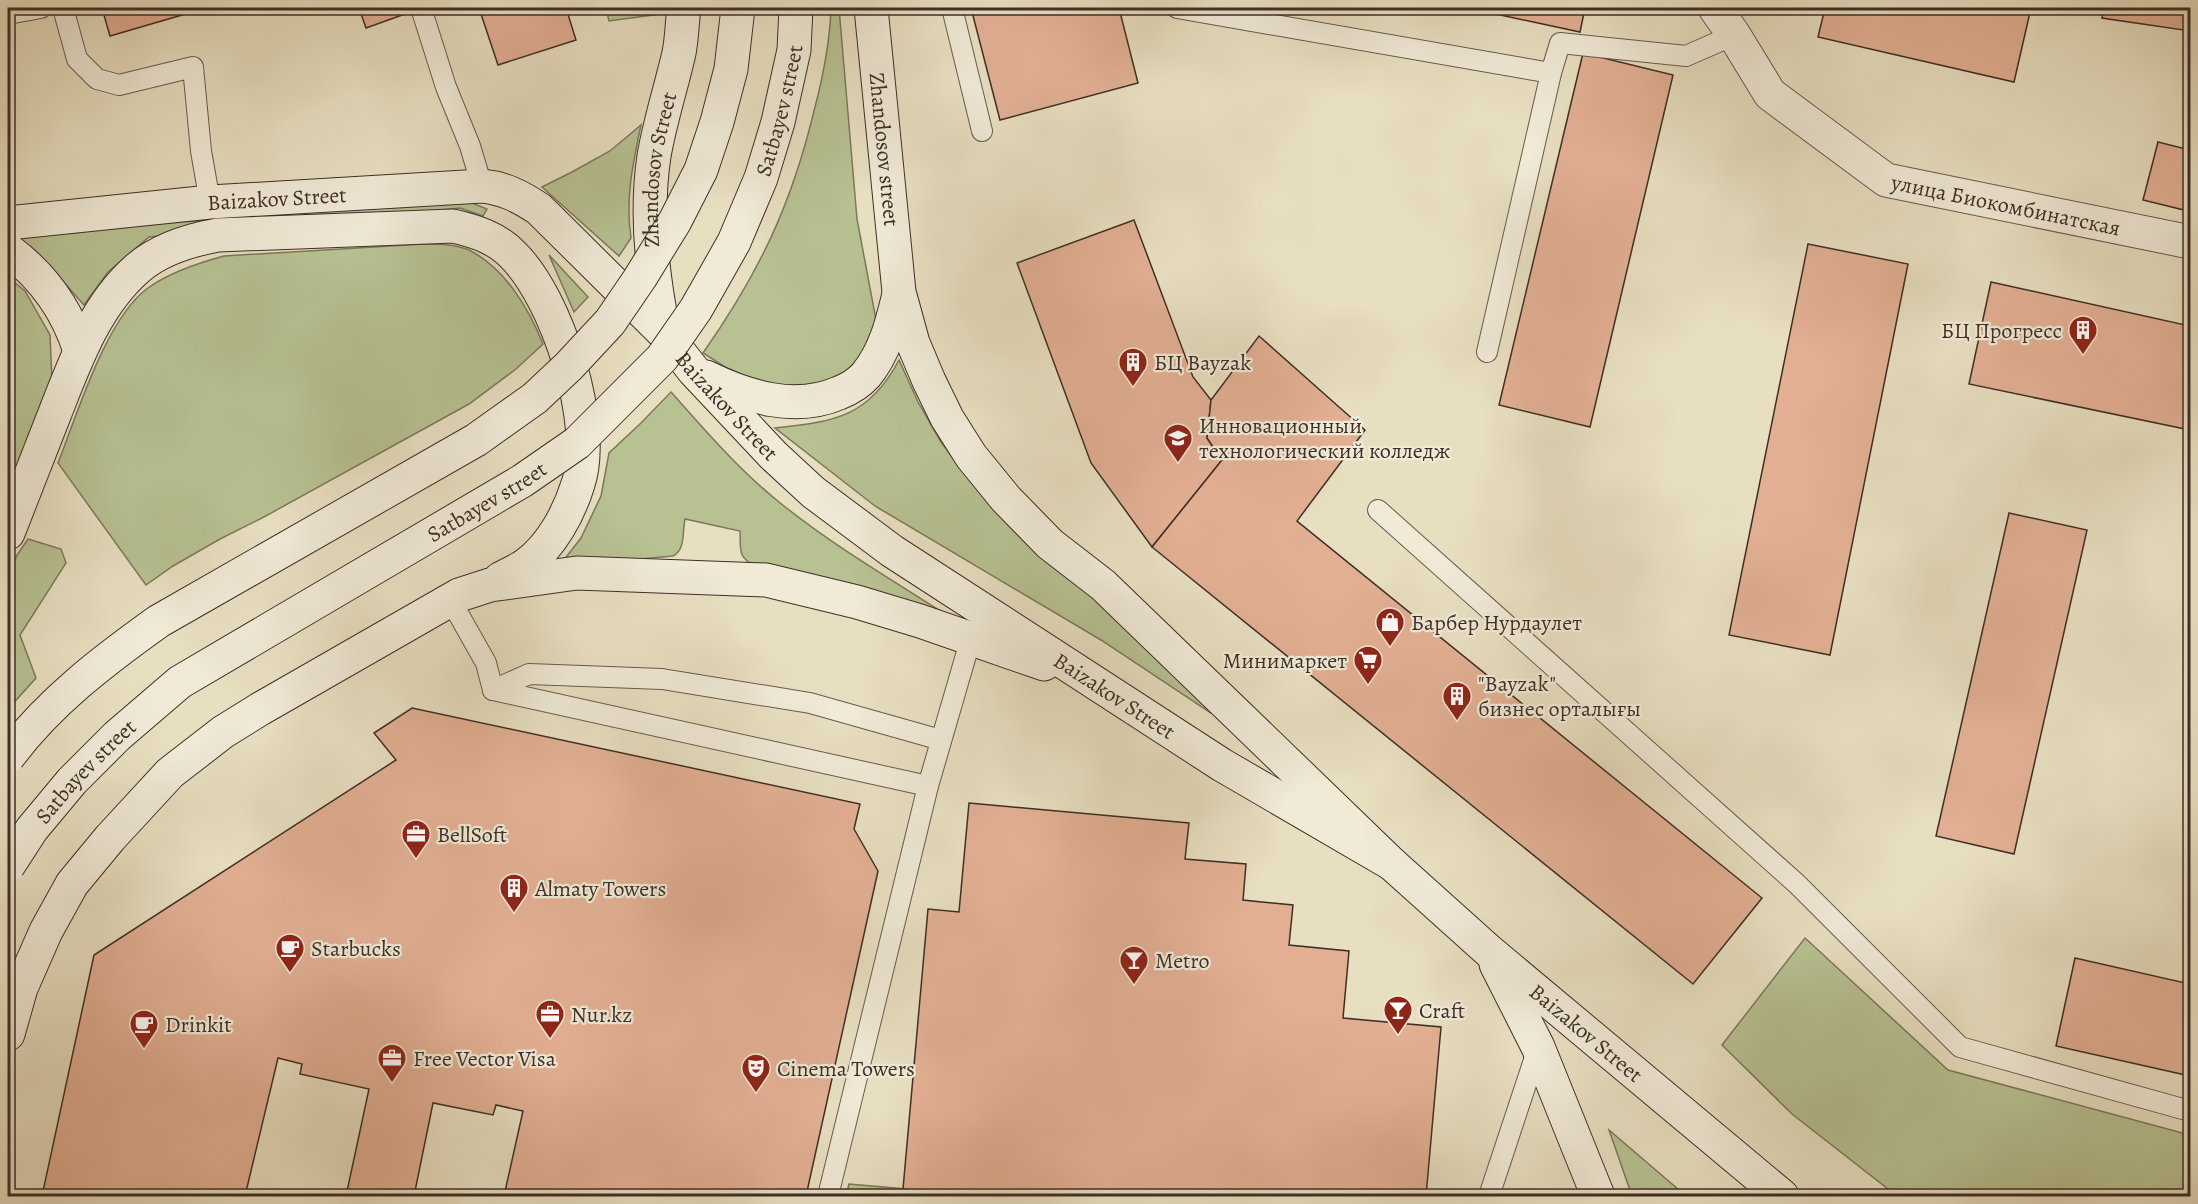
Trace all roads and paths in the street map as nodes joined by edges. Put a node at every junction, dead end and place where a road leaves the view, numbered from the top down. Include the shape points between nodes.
1 (41, 8) edge
2 (63, 8) edge
3 (421, 8) edge
4 (684, 8) edge
5 (738, 8) edge
6 (796, 8) edge
7 (871, 8) edge
8 (952, 8) edge
9 (1177, 8) edge
10 (1714, 8) edge
11 (8, 14) edge
12 (1734, 35) junction
13 (1551, 73) junction
14 (982, 131) dead end
15 (482, 186) junction
16 (210, 202) junction
17 (8, 224) edge
18 (2190, 242) edge
19 (8, 250) edge
20 (899, 292) junction
21 (664, 333) junction
22 (80, 351) junction
23 (1487, 352) dead end
24 (694, 371) junction
25 (1378, 510) dead end
26 (8, 534) edge
27 (490, 585) junction
28 (451, 601) junction
29 (971, 638) junction
30 (1097, 683) junction
31 (493, 690) junction
32 (941, 740) junction
33 (8, 757) edge
34 (928, 786) junction
35 (1392, 864) junction
36 (8, 866) edge
37 (1490, 952) junction
38 (8, 1034) edge
39 (1538, 1047) junction
40 (2190, 1111) edge
41 (828, 1197) edge
42 (1489, 1197) edge
43 (1598, 1197) edge
44 (1782, 1197) edge

1 - 11 lane
2 - 16 lane via 77,59 97,79 119,85 193,67
3 - 15 lane
4 - 21 main road, Zhandosov Street via 679,52 654,157 649,210 655,288
5 - 33 main road, bridge via 731,69 700,170 640,278 610,322 569,366 535,398 476,440 159,621 70,688
6 - 36 main road, Satbayev street, bridge via 794,50 761,178 734,242 696,309 662,358 578,443 522,481 172,688 72,782 32,829
7 - 20 main road, Zhandosov street
8 - 14 lane
9 - 13 lane
10 - 12 main road, улица Биокомбинатская
12 - 13 lane via 1686,56 1560,43
12 - 18 main road, улица Биокомбинатская via 1770,94 1886,180
13 - 23 lane
15 - 16 main road, Baizakov Street
15 - 21 main road, Baizakov Street via 506,190 539,209
16 - 17 main road, Baizakov Street
19 - 22 main road via 54,296 72,327
20 - 24 main road via 892,327 865,376 848,390 824,400 777,401 747,394
20 - 35 main road, Baizakov Street via 913,343 947,418 1006,499 1050,544 1103,585
21 - 24 main road, Baizakov Street
22 - 26 main road
22 - 27 main road via 109,298 139,267 191,240 218,235 453,226 499,243 527,272 557,322 581,406 583,449 579,482 553,536 526,565
24 - 30 main road, Baizakov Street via 813,492 892,550
25 - 40 lane via 1797,884 1960,1047
27 - 28 main road
27 - 29 main road via 577,573 766,580 857,602
28 - 31 lane via 486,663
28 - 38 main road via 260,709 170,773 72,884 21,988
29 - 30 main road
29 - 32 lane
30 - 35 main road, Baizakov Street via 1170,740 1222,765
31 - 32 lane via 529,674 662,679 810,703
31 - 34 lane
32 - 34 lane
34 - 41 lane
35 - 37 main road, Baizakov Street
37 - 39 main road
37 - 44 main road, Baizakov Street
39 - 42 lane
39 - 43 main road

